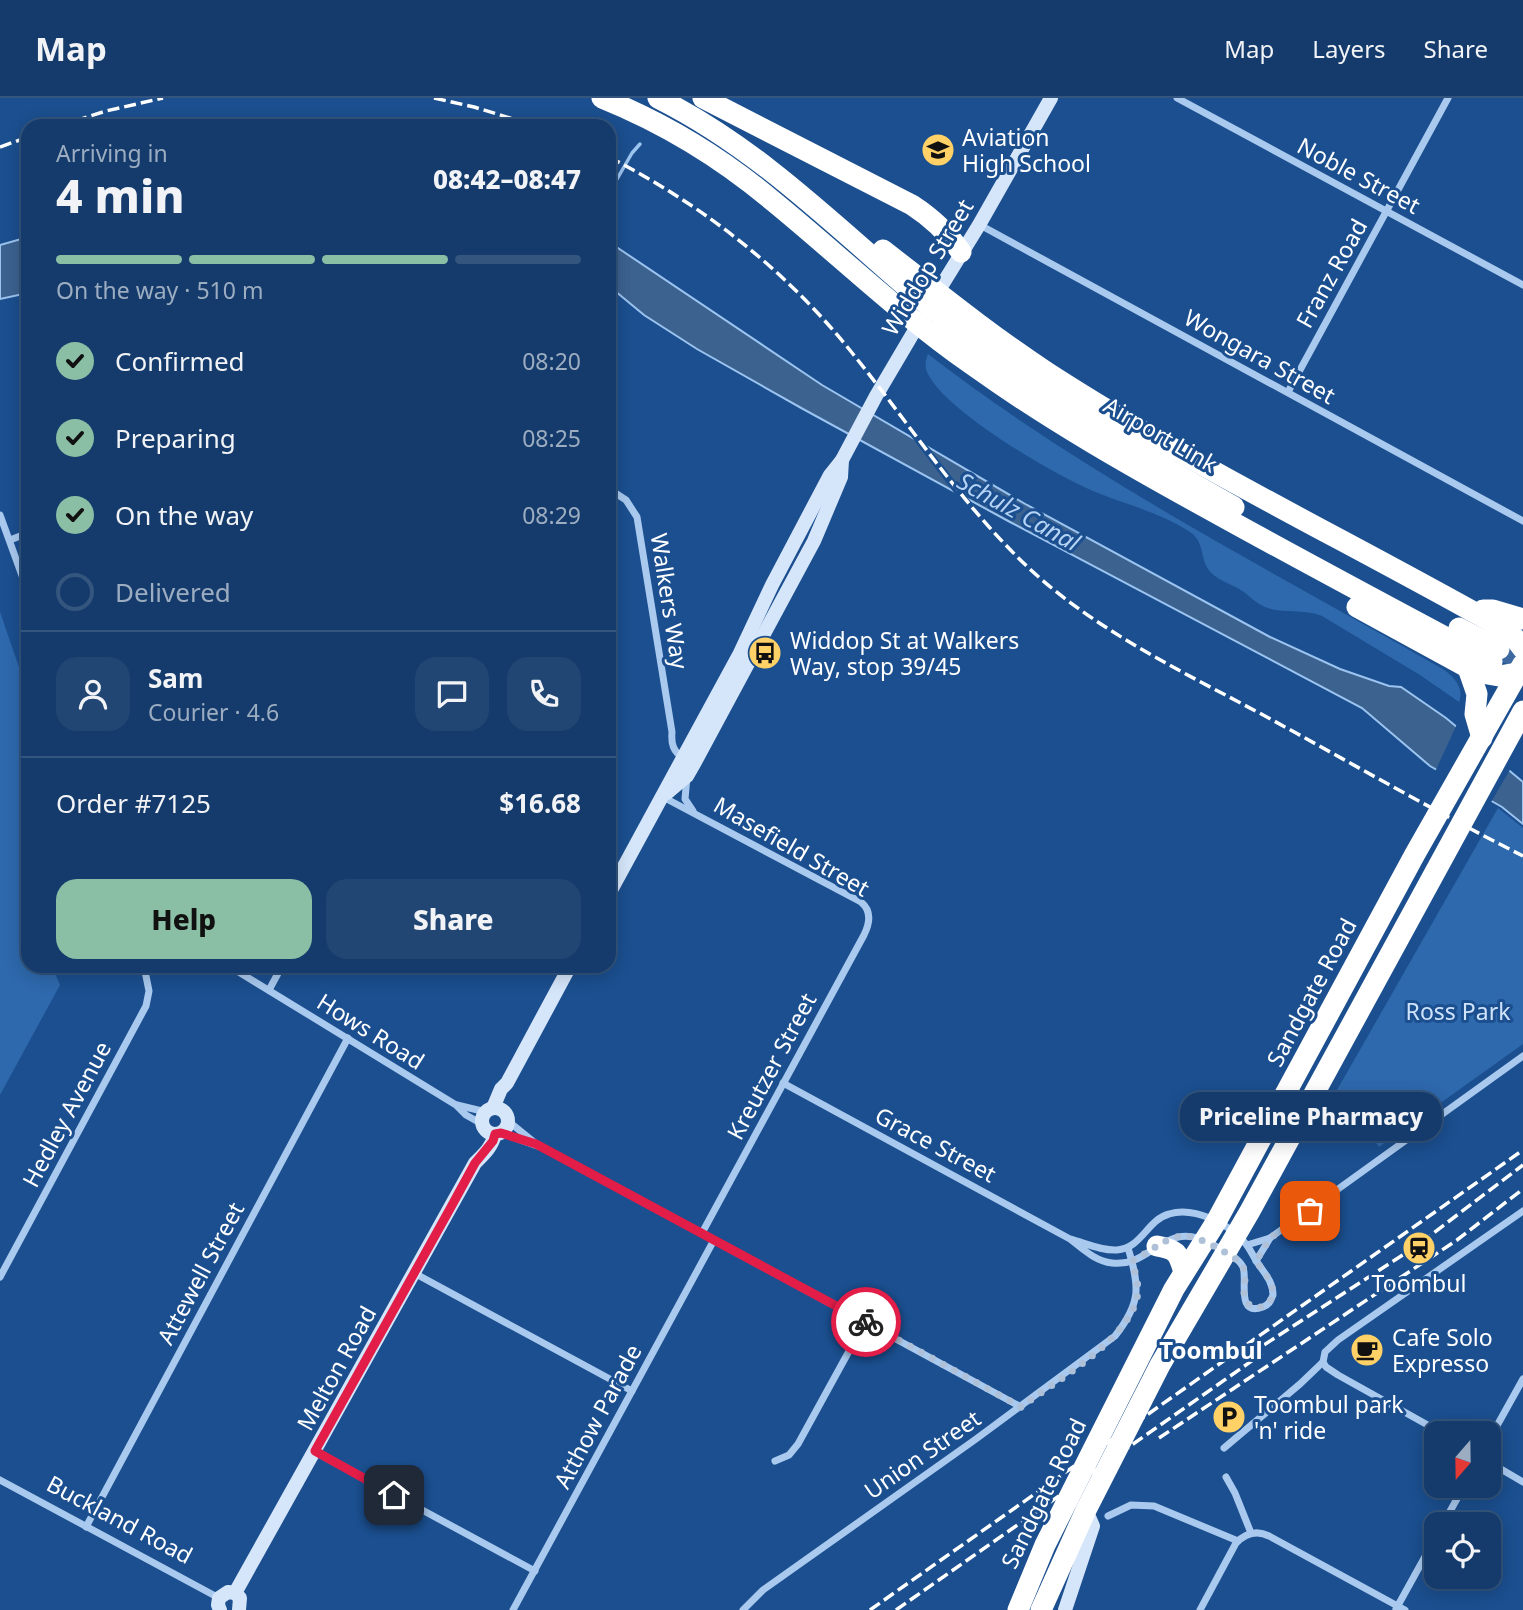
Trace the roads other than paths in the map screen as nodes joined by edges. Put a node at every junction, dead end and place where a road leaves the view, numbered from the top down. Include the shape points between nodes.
1 (602, 98) edge
2 (658, 98) edge
3 (703, 98) edge
4 (1051, 98) edge
5 (1177, 98) edge
6 (1448, 98) edge
7 (1387, 211) junction
8 (979, 225) junction
9 (961, 253) junction
10 (1523, 285) edge
11 (940, 326) junction
12 (1287, 392) junction
13 (842, 460) junction
14 (616, 494) edge
15 (0, 515) edge
16 (1523, 521) edge
17 (21, 536) edge
18 (10, 540) junction
19 (21, 572) edge
20 (1470, 611) junction
21 (1523, 619) edge
22 (1523, 649) tunnel mouth
23 (1496, 656) tunnel mouth
24 (1468, 668) junction
25 (1521, 670) edge
26 (1523, 711) edge
27 (672, 732) junction
28 (1482, 738) junction
29 (1511, 740) edge
30 (690, 744) junction
31 (689, 760) junction
32 (687, 776) junction
33 (663, 797) junction
34 (694, 812) junction
35 (616, 881) edge
36 (869, 915) joint
37 (145, 973) edge
38 (241, 973) edge
39 (278, 973) edge
40 (566, 973) edge
41 (269, 990) junction
42 (348, 1038) junction
43 (1523, 1056) edge
44 (783, 1083) junction
45 (456, 1105) junction
46 (494, 1121) junction
47 (536, 1144) junction
48 (1523, 1210) edge
49 (1216, 1222) junction
50 (702, 1233) junction
51 (1270, 1238) junction
52 (1070, 1239) junction
53 (714, 1240) junction
54 (1205, 1241) junction
55 (1237, 1244) junction
56 (1157, 1246) junction
57 (1128, 1248) junction
58 (1132, 1261) junction
59 (1256, 1261) junction
60 (414, 1272) junction
61 (1184, 1272) junction
62 (0, 1277) edge
63 (865, 1322) junction
64 (1324, 1362) junction
65 (1523, 1379) edge
66 (632, 1391) junction
67 (1021, 1407) junction
68 (1500, 1421) edge
69 (1424, 1423) edge
70 (1224, 1448) dead end
71 (315, 1451) junction
72 (775, 1461) dead end
73 (1502, 1470) edge
74 (1226, 1477) dead end
75 (0, 1480) edge
76 (1523, 1482) edge
77 (1086, 1510) junction
78 (1108, 1516) dead end
79 (86, 1527) junction
80 (1251, 1533) junction
81 (1238, 1541) junction
82 (1424, 1561) edge
83 (535, 1571) junction
84 (234, 1593) junction
85 (219, 1604) edge
86 (1400, 1609) edge
87 (240, 1610) edge
88 (513, 1610) edge
89 (743, 1610) edge
90 (1018, 1610) edge
91 (1041, 1610) edge
92 (1065, 1610) edge
93 (1200, 1610) edge

1 - 11 highway via 733,170 900,314
2 - 11 highway via 748,152 828,218 858,231 920,288
3 - 9 highway via 912,205 952,239
4 - 8 street, Widdop Street
5 - 7 street, Noble Street
6 - 7 street, Franz Road
7 - 10 street, Noble Street
7 - 12 street, Franz Road
8 - 9 street, Widdop Street
8 - 12 street, Wongara Street
9 - 13 street, Widdop Street
11 - 20 highway via 1038,366 1298,519
11 - 23 highway, Airport Link via 1006,389 1090,442 1309,565
11 - 24 highway via 1017,411 1119,475
12 - 16 street, Wongara Street
13 - 30 street, Widdop Street via 830,475
13 - 31 street, Widdop Street via 841,477 814,541
14 - 27 street, Walkers Way via 637,517
15 - 18 street
17 - 18 street
18 - 19 street
20 - 21 highway via 1493,610
20 - 22 highway via 1504,629
24 - 25 highway via 1491,676
24 - 28 highway via 1477,694 1475,714
25 - 28 highway, Sandgate Road
26 - 29 highway, Sandgate Road
27 - 30 street
27 - 31 street, Walkers Way via 674,750
28 - 49 highway, Sandgate Road
29 - 55 highway, Sandgate Road via 1465,816
30 - 31 street, Widdop Street
31 - 32 street
31 - 33 street via 667,784
32 - 33 street
32 - 34 street, Masefield Street via 685,799
33 - 34 street, Masefield Street
33 - 35 street
34 - 36 street, Masefield Street via 861,902
36 - 44 street, Kreutzer Street via 864,935
37 - 62 street, Hedley Avenue via 146,1006
38 - 41 street, Hows Road
39 - 41 street
40 - 46 street, Melton Road via 501,1089
41 - 42 street, Hows Road
42 - 45 street, Hows Road
42 - 79 street, Attewell Street
43 - 51 street
44 - 50 street, Kreutzer Street
44 - 52 street, Grace Street
45 - 46 street, Hows Road
45 - 46 street, Hows Road via 467,1115
46 - 47 street, Hows Road
46 - 47 street, Hows Road
46 - 60 street, Melton Road via 493,1141 475,1163
47 - 50 street, Hows Road
48 - 64 street via 1338,1340 1325,1352
49 - 54 highway, Sandgate Road
49 - 55 street
49 - 57 street via 1192,1213 1169,1214
50 - 53 street, Hows Road
51 - 55 street
51 - 59 street
52 - 57 street, Grace Street via 1104,1249
52 - 58 street, Grace Street via 1099,1260
53 - 63 street, Hows Road
53 - 66 street, Atthow Parade
54 - 55 street
54 - 56 street via 1179,1236
54 - 61 highway, Sandgate Road
55 - 59 street
55 - 59 street via 1245,1276 1243,1294 1248,1304 1258,1308 1268,1305 1273,1290
55 - 77 highway, Sandgate Road via 1178,1332
56 - 58 street
56 - 61 highway via 1177,1252
57 - 58 street, Union Street
58 - 67 street, Union Street via 1138,1295 1124,1325 1101,1348
60 - 66 street
60 - 71 street, Melton Road
61 - 90 highway, Sandgate Road via 1063,1508
63 - 67 street, Hows Road
63 - 72 street via 798,1444
64 - 69 street via 1338,1375
64 - 70 street
65 - 68 street
66 - 83 street, Atthow Parade
67 - 89 street, Union Street via 762,1590
71 - 83 street
71 - 84 street, Melton Road
73 - 76 street
74 - 80 street
75 - 79 street, Buckland Road
77 - 91 highway, Sandgate Road
77 - 92 street, Sandgate Road via 1093,1527
78 - 81 street via 1131,1506 1154,1506
79 - 85 street, Buckland Road
80 - 81 street
80 - 86 street via 1269,1536
81 - 93 street
82 - 86 street
83 - 88 street, Atthow Parade
84 - 85 street via 228,1592
84 - 87 street via 240,1598

